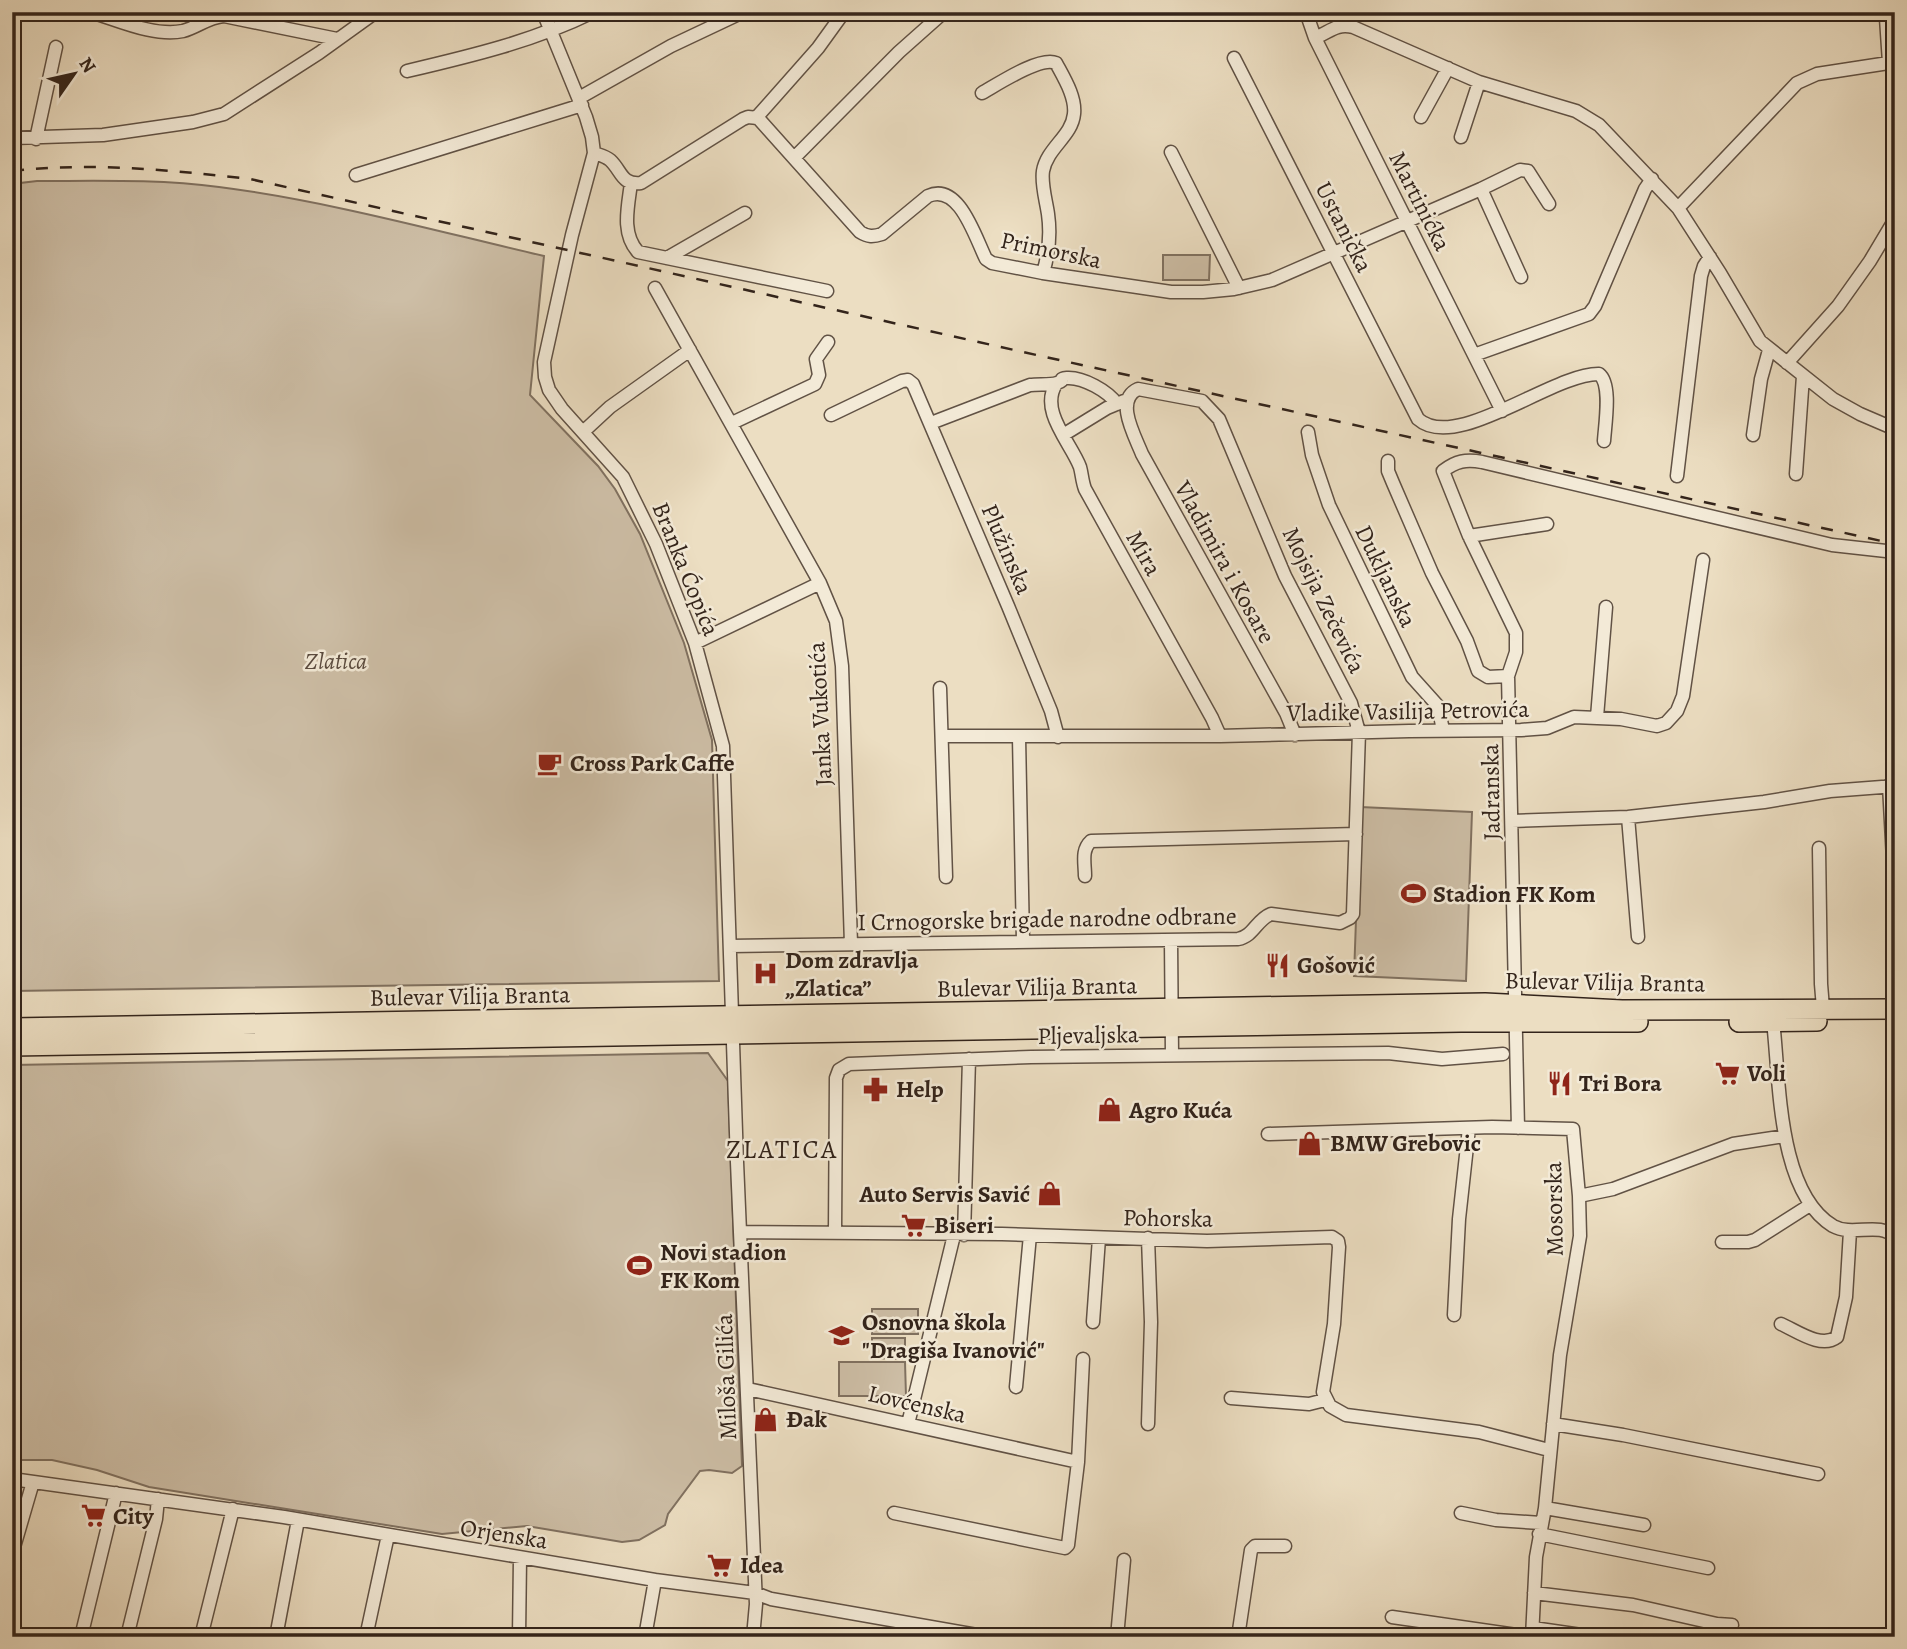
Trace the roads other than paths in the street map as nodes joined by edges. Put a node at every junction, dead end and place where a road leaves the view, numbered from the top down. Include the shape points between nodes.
1 (91, 12) edge
2 (376, 12) edge
3 (543, 12) edge
4 (593, 12) edge
5 (743, 12) edge
6 (844, 12) edge
7 (944, 12) edge
8 (1306, 12) edge
9 (1890, 12) edge
10 (1342, 19) edge
11 (552, 32) junction
12 (1315, 38) junction
13 (337, 39) junction
14 (56, 47) dead end
15 (1234, 58) dead end
16 (1892, 63) edge
17 (1448, 68) junction
18 (407, 71) dead end
19 (1479, 82) junction
20 (982, 93) dead end
21 (580, 102) junction
22 (1420, 117) dead end
23 (756, 118) junction
24 (1461, 137) dead end
25 (12, 138) edge
26 (36, 139) junction
27 (1171, 152) dead end
28 (594, 153) junction
29 (794, 158) junction
30 (356, 175) dead end
31 (1652, 179) junction
32 (631, 183) junction
33 (1481, 189) junction
34 (1549, 204) dead end
35 (1678, 208) junction
36 (745, 213) dead end
37 (1895, 219) edge
38 (1405, 221) junction
39 (1335, 254) junction
40 (1710, 257) junction
41 (667, 258) junction
42 (1043, 273) junction
43 (1521, 277) dead end
44 (655, 288) dead end
45 (1239, 288) junction
46 (827, 291) dead end
47 (828, 342) dead end
48 (690, 350) junction
49 (1769, 350) junction
50 (1474, 355) junction
51 (1787, 363) junction
52 (1803, 376) junction
53 (1056, 384) junction
54 (1123, 403) junction
55 (1502, 411) junction
56 (831, 415) dead end
57 (732, 424) junction
58 (931, 424) junction
59 (1895, 429) edge
60 (583, 432) junction
61 (1308, 432) dead end
62 (1063, 435) junction
63 (1752, 435) dead end
64 (1604, 441) dead end
65 (1388, 461) dead end
66 (1796, 474) dead end
67 (1677, 477) dead end
68 (1547, 524) dead end
69 (1469, 536) junction
70 (1895, 552) edge
71 (1703, 561) dead end
72 (820, 583) junction
73 (1606, 607) dead end
74 (695, 643) junction
75 (1508, 677) junction
76 (940, 688) dead end
77 (1597, 717) junction
78 (1443, 730) junction
79 (1511, 731) junction
80 (1359, 732) junction
81 (1295, 735) junction
82 (942, 736) junction
83 (1220, 736) junction
84 (1019, 737) junction
85 (1058, 737) junction
86 (1892, 785) edge
87 (1628, 817) junction
88 (1512, 821) junction
89 (1356, 834) junction
90 (1819, 848) dead end
91 (1086, 876) dead end
92 (946, 877) dead end
93 (1895, 897) edge
94 (1353, 914) joint
95 (1638, 937) dead end
96 (1171, 940) junction
97 (1023, 941) junction
98 (851, 944) junction
99 (730, 946) junction
100 (1823, 1008) junction
101 (1895, 1009) edge
102 (1516, 1013) junction
103 (1172, 1018) junction
104 (1895, 1020) edge
105 (1773, 1021) junction
106 (733, 1025) junction
107 (12, 1028) edge
108 (12, 1046) edge
109 (1503, 1054) dead end
110 (1172, 1055) junction
111 (969, 1059) junction
112 (1469, 1128) junction
113 (1518, 1128) junction
114 (1269, 1134) dead end
115 (1785, 1136) junction
116 (1579, 1196) junction
117 (1810, 1205) junction
118 (1850, 1231) junction
119 (740, 1232) junction
120 (835, 1232) junction
121 (959, 1235) junction
122 (1030, 1235) junction
123 (1895, 1237) edge
124 (1099, 1238) junction
125 (1148, 1238) junction
126 (1722, 1242) dead end
127 (1454, 1315) dead end
128 (1093, 1322) dead end
129 (1781, 1324) dead end
130 (1083, 1359) dead end
131 (1016, 1387) dead end
132 (748, 1389) junction
133 (1231, 1398) dead end
134 (1325, 1400) junction
135 (908, 1424) junction
136 (1148, 1424) dead end
137 (1553, 1424) junction
138 (1549, 1450) junction
139 (1078, 1462) junction
140 (1818, 1474) dead end
141 (12, 1479) edge
142 (33, 1482) junction
143 (116, 1493) junction
144 (158, 1499) junction
145 (1545, 1508) junction
146 (233, 1509) junction
147 (894, 1513) dead end
148 (1461, 1513) dead end
149 (298, 1520) junction
150 (1644, 1525) dead end
151 (1540, 1529) junction
152 (387, 1535) junction
153 (1285, 1546) dead end
154 (12, 1554) edge
155 (520, 1558) junction
156 (1124, 1560) dead end
157 (1708, 1568) dead end
158 (655, 1580) junction
159 (1534, 1592) junction
160 (755, 1593) junction
161 (1392, 1617) dead end
162 (1732, 1625) dead end
163 (12, 1627) edge
164 (955, 1633) edge
165 (1532, 1634) edge
166 (12, 1635) edge
167 (81, 1637) edge
168 (127, 1637) edge
169 (201, 1637) edge
170 (276, 1637) edge
171 (366, 1637) edge
172 (519, 1637) edge
173 (645, 1637) edge
174 (753, 1637) edge
175 (988, 1637) edge
176 (1118, 1637) edge
177 (1238, 1637) edge
178 (1595, 1637) edge

1 - 13 street via 152,30 180,31 224,16
2 - 13 street
3 - 11 street
4 - 11 street
5 - 21 street via 683,40
6 - 23 street
7 - 29 street
8 - 12 street, Martinićka
9 - 16 street via 1886,18
10 - 12 street
10 - 17 street
11 - 18 street
11 - 21 street
12 - 38 street, Martinićka
13 - 26 street via 216,116 103,135
14 - 26 street
15 - 39 street, Ustanička
16 - 35 street via 1817,74 1797,83
17 - 19 street
17 - 22 street
19 - 24 street
19 - 31 street via 1585,115 1608,132
20 - 42 street via 1047,60 1056,63 1073,99 1073,120 1047,157 1043,172 1050,251
21 - 28 street
21 - 30 street
23 - 29 street, Primorska
23 - 32 street via 743,119 641,183
25 - 26 street
27 - 45 street
28 - 32 street via 608,159
28 - 60 street, Branka Ćopića via 544,362 549,390
29 - 42 street, Primorska via 866,236 882,234 928,196 944,194 956,201 989,261
31 - 35 street
31 - 50 street via 1589,314
32 - 41 street via 626,227 630,242 638,253
33 - 34 street, Primorska via 1525,169
33 - 38 street, Primorska
33 - 43 street
35 - 40 street
36 - 41 street
37 - 51 street via 1838,306
38 - 39 street, Primorska
38 - 50 street, Martinićka
39 - 45 street, Primorska via 1272,281
39 - 55 street, Ustanička via 1416,416 1429,426 1461,425
40 - 49 street via 1755,336
40 - 67 street via 1702,276
41 - 46 street
42 - 45 street, Primorska via 1171,292
44 - 48 street, Janka Vukotića
47 - 57 street via 816,359 816,384
48 - 57 street, Janka Vukotića
48 - 60 street
49 - 51 street
49 - 63 street
50 - 55 street, Martinićka
51 - 52 street
52 - 59 street via 1847,407
52 - 66 street
53 - 54 street via 1066,378 1077,379
53 - 58 street via 1030,385
53 - 62 street, Mira via 1052,408
54 - 62 street
54 - 80 street, Mojsija Zečevića via 1138,389 1202,401 1213,411 1286,576 1351,703
54 - 81 street, Vladimira i Kosare via 1151,472
55 - 64 street via 1563,383 1599,374 1606,387
56 - 58 street, Plužinska via 909,380
57 - 72 street, Janka Vukotića
58 - 85 street, Plužinska
60 - 74 street, Branka Ćopića via 623,477 656,544
61 - 78 street, Dukljanska via 1329,505 1412,677 1438,706
62 - 83 street, Mira via 1080,467 1084,489
65 - 75 street via 1393,483 1478,671 1488,677
68 - 69 street
69 - 70 street, Jadranska via 1443,471 1469,460 1832,545
69 - 75 street, Jadranska via 1516,633
71 - 77 street, Vladike Vasilija Petrovića via 1687,676 1677,711 1657,726
72 - 74 street
72 - 98 street, Janka Vukotića via 836,621 842,666
73 - 77 street
74 - 99 street, Branka Ćopića via 723,746
75 - 79 street, Jadranska
76 - 82 street
77 - 79 street, Vladike Vasilija Petrovića via 1574,717 1547,729
78 - 79 street, Vladike Vasilija Petrovića
78 - 80 street, Vladike Vasilija Petrovića
79 - 88 street, Jadranska
80 - 81 street, Vladike Vasilija Petrovića
80 - 89 street, Mojsija Zečevića
81 - 83 street, Vladike Vasilija Petrovića
82 - 84 street, Vladike Vasilija Petrovića
82 - 92 street
83 - 85 street, Vladike Vasilija Petrovića
84 - 85 street, Vladike Vasilija Petrovića
84 - 97 street
86 - 87 street
86 - 93 street
87 - 88 street
87 - 95 street
88 - 102 street, Jadranska
89 - 91 street via 1091,841 1084,854
89 - 94 street, Mojsija Zečevića
90 - 100 street
94 - 96 street, I Crnogorske brigade narodne odbrane via 1340,923 1271,914 1242,938
96 - 97 street, I Crnogorske brigade narodne odbrane
96 - 103 street
97 - 98 street, I Crnogorske brigade narodne odbrane
98 - 99 street, I Crnogorske brigade narodne odbrane
99 - 106 street, Branka Ćopića
100 - 101 main road, Bulevar Vilija Branta
100 - 102 main road, Bulevar Vilija Branta
102 - 103 main road, Bulevar Vilija Branta
102 - 105 main road, Bulevar Vilija Branta
102 - 113 street
103 - 106 main road, Bulevar Vilija Branta
103 - 110 street
104 - 105 main road, Bulevar Vilija Branta
105 - 115 street
106 - 107 main road, Bulevar Vilija Branta
106 - 108 main road, Bulevar Vilija Branta
106 - 119 street, Miloša Gilića
109 - 110 street, Pljevaljska via 1442,1059 1388,1052
110 - 111 street, Pljevaljska
111 - 120 street, Pljevaljska via 856,1063 839,1070
111 - 121 street
112 - 113 street
112 - 114 street
112 - 127 street
113 - 116 street, Mosorska via 1573,1129
115 - 116 street via 1733,1144 1613,1189
115 - 117 street via 1799,1187
116 - 137 street, Mosorska via 1578,1254
117 - 118 street via 1836,1228
117 - 126 street via 1755,1240
118 - 123 street via 1887,1230
118 - 129 street via 1846,1297 1837,1336 1818,1340
119 - 120 street, Pohorska
119 - 132 street, Miloša Gilića
120 - 121 street, Pohorska
121 - 122 street, Pohorska
121 - 135 street
122 - 124 street, Pohorska
122 - 131 street
124 - 125 street, Pohorska
124 - 128 street
125 - 134 street, Pohorska via 1336,1239 1336,1305
125 - 136 street
130 - 139 street
132 - 135 street, Lovćenska
132 - 160 street, Miloša Gilića
133 - 134 street via 1309,1404
134 - 138 street via 1346,1415 1479,1432
135 - 139 street, Lovćenska
137 - 138 street, Mosorska
137 - 140 street
138 - 145 street, Mosorska
139 - 147 street via 1070,1541 1065,1548
141 - 142 street, Orjenska
142 - 143 street, Orjenska
142 - 154 street
143 - 144 street, Orjenska
143 - 167 street
144 - 146 street, Orjenska
144 - 168 street
145 - 150 street
145 - 151 street, Mosorska
146 - 149 street, Orjenska
146 - 169 street
148 - 151 street
149 - 152 street, Orjenska
149 - 170 street
151 - 157 street
151 - 159 street, Mosorska
152 - 155 street, Orjenska
152 - 171 street
153 - 177 street via 1255,1546 1251,1550
155 - 158 street, Orjenska
155 - 172 street
156 - 176 street
158 - 160 street, Orjenska
158 - 173 street
159 - 162 street
159 - 165 street, Mosorska
160 - 164 street, Orjenska
160 - 174 street, Miloša Gilića
161 - 165 street
163 - 166 street
164 - 175 street, Orjenska
165 - 178 street

